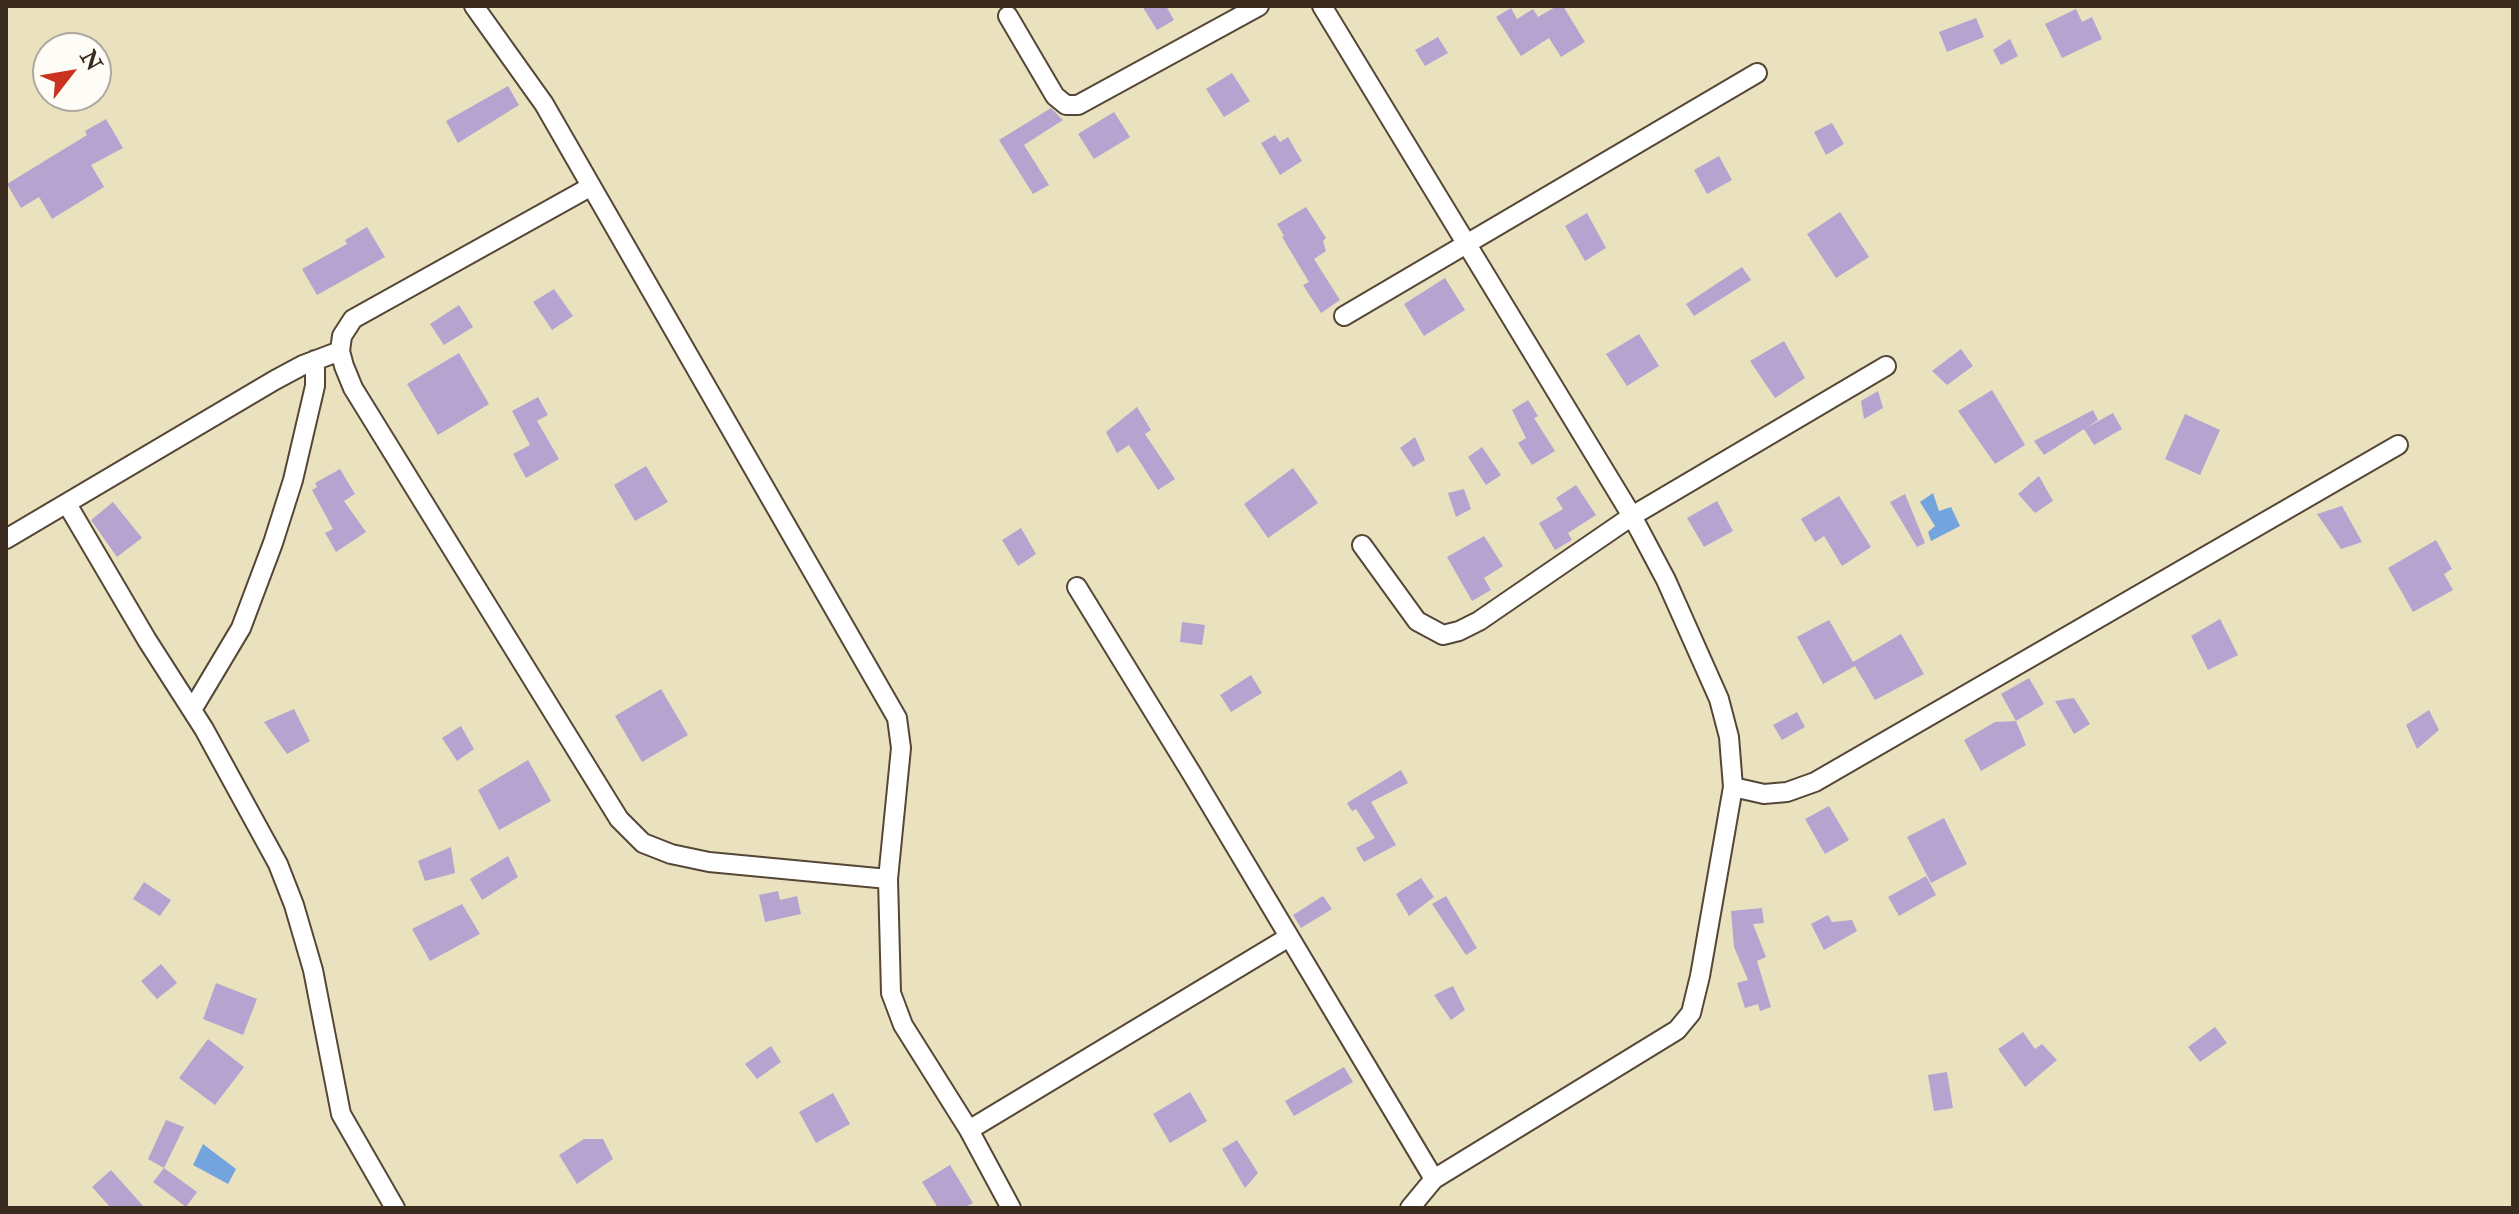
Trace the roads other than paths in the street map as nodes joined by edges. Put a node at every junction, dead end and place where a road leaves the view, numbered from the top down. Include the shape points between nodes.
1 (474, 6) edge
2 (1259, 6) edge
3 (1322, 6) edge
4 (1008, 16) dead end
5 (1757, 73) dead end
6 (590, 187) junction
7 (1466, 245) junction
8 (1344, 316) dead end
9 (340, 351) junction
10 (315, 360) junction
11 (1886, 366) dead end
12 (2398, 445) dead end
13 (67, 504) junction
14 (1632, 516) junction
15 (6, 539) edge
16 (1362, 545) dead end
17 (1077, 587) dead end
18 (192, 710) junction
19 (1733, 787) junction
20 (888, 879) junction
21 (1289, 937) junction
22 (969, 1130) junction
23 (1434, 1179) junction
24 (1409, 1207) edge
25 (395, 1208) edge
26 (1011, 1208) edge

1 - 6 street via 544,104
2 - 4 street via 1078,105 1066,105 1055,96
3 - 7 street
5 - 7 street
6 - 9 street via 353,319
6 - 20 street via 897,718 901,748
7 - 8 street
7 - 14 street
9 - 10 street
9 - 20 street via 353,388 619,819 643,843 709,862
10 - 13 street
10 - 18 street via 315,386 273,543 241,628
11 - 14 street
12 - 19 street via 1815,782 1764,794
13 - 15 street
13 - 18 street
14 - 16 street via 1479,621 1443,635 1417,621
14 - 19 street via 1719,699
17 - 21 street
18 - 25 street via 289,891 313,970 341,1114
19 - 23 street via 1691,1013 1677,1030
20 - 22 street via 891,993 903,1025
21 - 22 street
21 - 23 street
22 - 26 street
23 - 24 street

